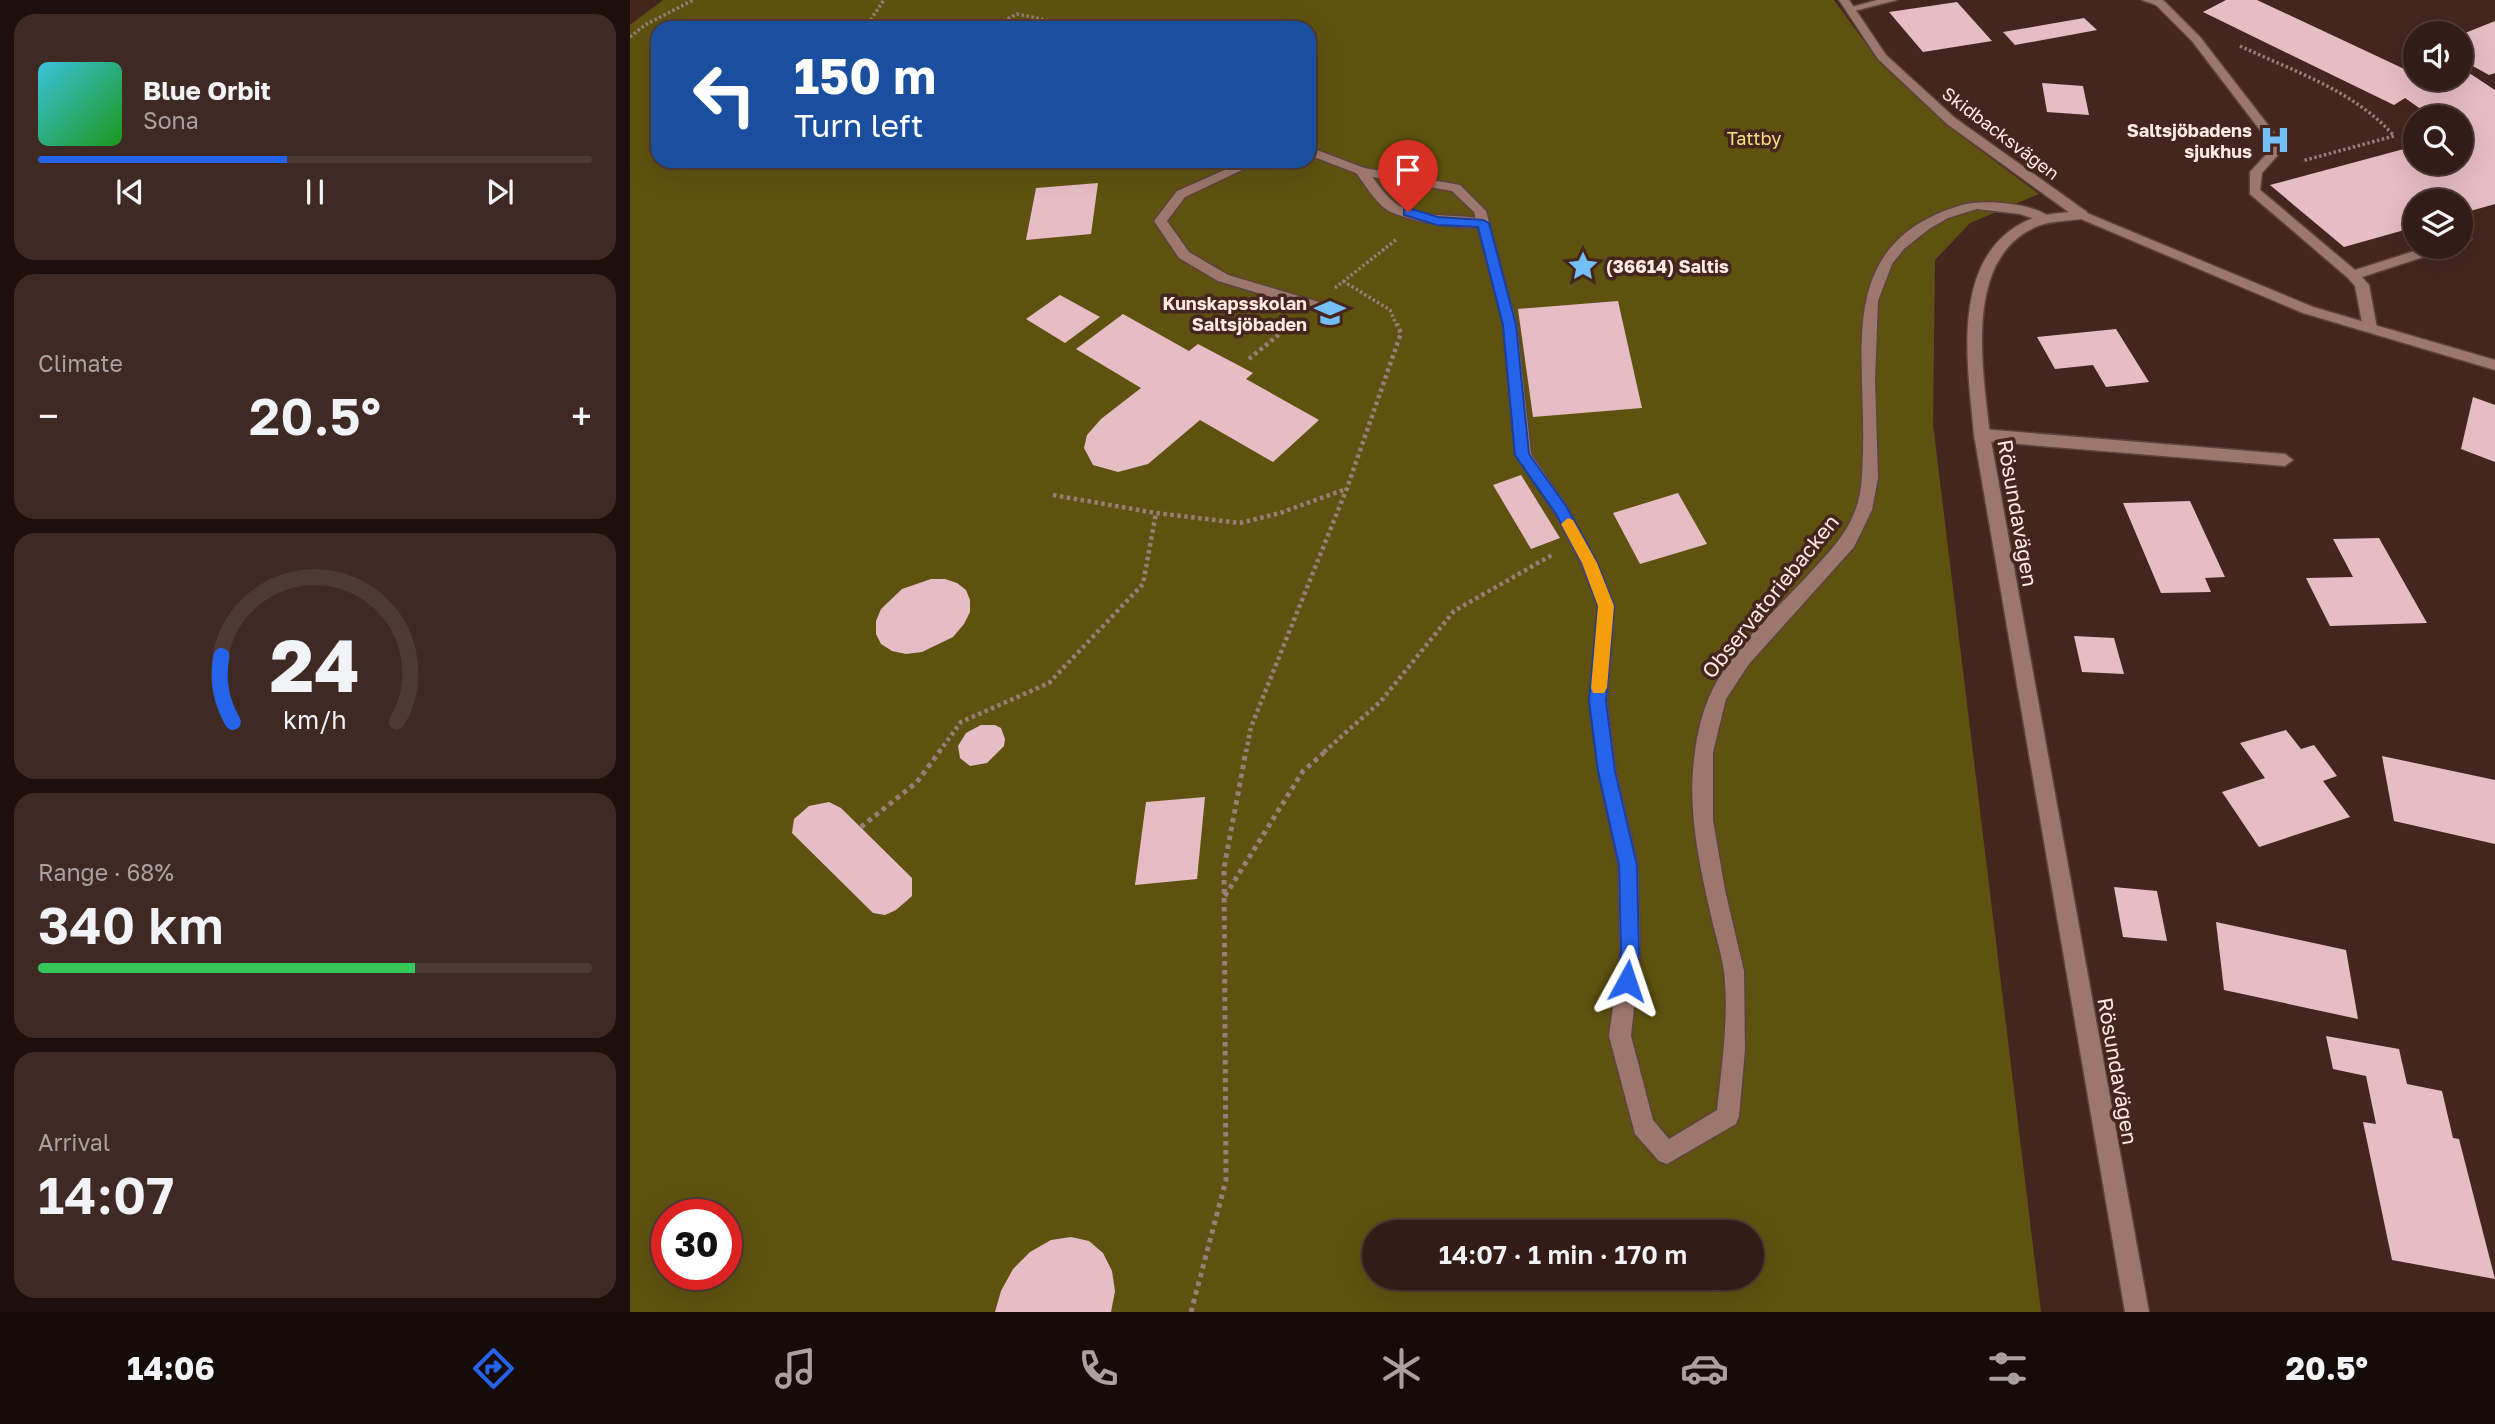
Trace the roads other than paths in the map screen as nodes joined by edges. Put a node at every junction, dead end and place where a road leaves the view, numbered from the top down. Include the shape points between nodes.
1 (1892, 0) edge
2 (2147, 0) edge
3 (1847, 4) edge
4 (1316, 154) edge
5 (1239, 168) edge
6 (1361, 172) junction
7 (2082, 215) junction
8 (2046, 219) junction
9 (1483, 223) junction
10 (2403, 259) edge
11 (2353, 275) junction
12 (1314, 305) dead end
13 (2370, 328) junction
14 (2495, 365) edge
15 (1982, 435) junction
16 (2285, 460) dead end
17 (2137, 1312) edge

1 - 3 street, Skidbacksvägen
2 - 11 street via 2159,2 2196,39 2279,147 2256,172 2253,191
3 - 7 street, Skidbacksvägen via 1882,57 1951,121
4 - 6 street, Observatoriebacken
5 - 12 street via 1181,194 1160,221 1184,255 1223,278
6 - 9 street via 1391,207 1437,221
6 - 9 street, Observatoriebacken via 1456,188 1480,211
7 - 8 street, Rösundavägen
7 - 13 street, Rösundavägen via 2284,301
8 - 9 street, Observatoriebacken via 2022,210 1977,205 1924,226 1886,263 1871,301 1870,478 1864,510 1847,542 1718,696 1703,752 1703,820 1734,971 1734,1050 1728,1116 1667,1153 1643,1126 1620,1036 1630,954 1628,865 1607,771 1598,701 1606,606 1561,510 1522,455 1510,325
8 - 15 street, Rösundavägen via 2012,235 1992,257 1981,286 1974,344
10 - 11 street
11 - 13 street via 2362,285
13 - 14 street, Rösundavägen
15 - 16 street
15 - 17 street, Rösundavägen

